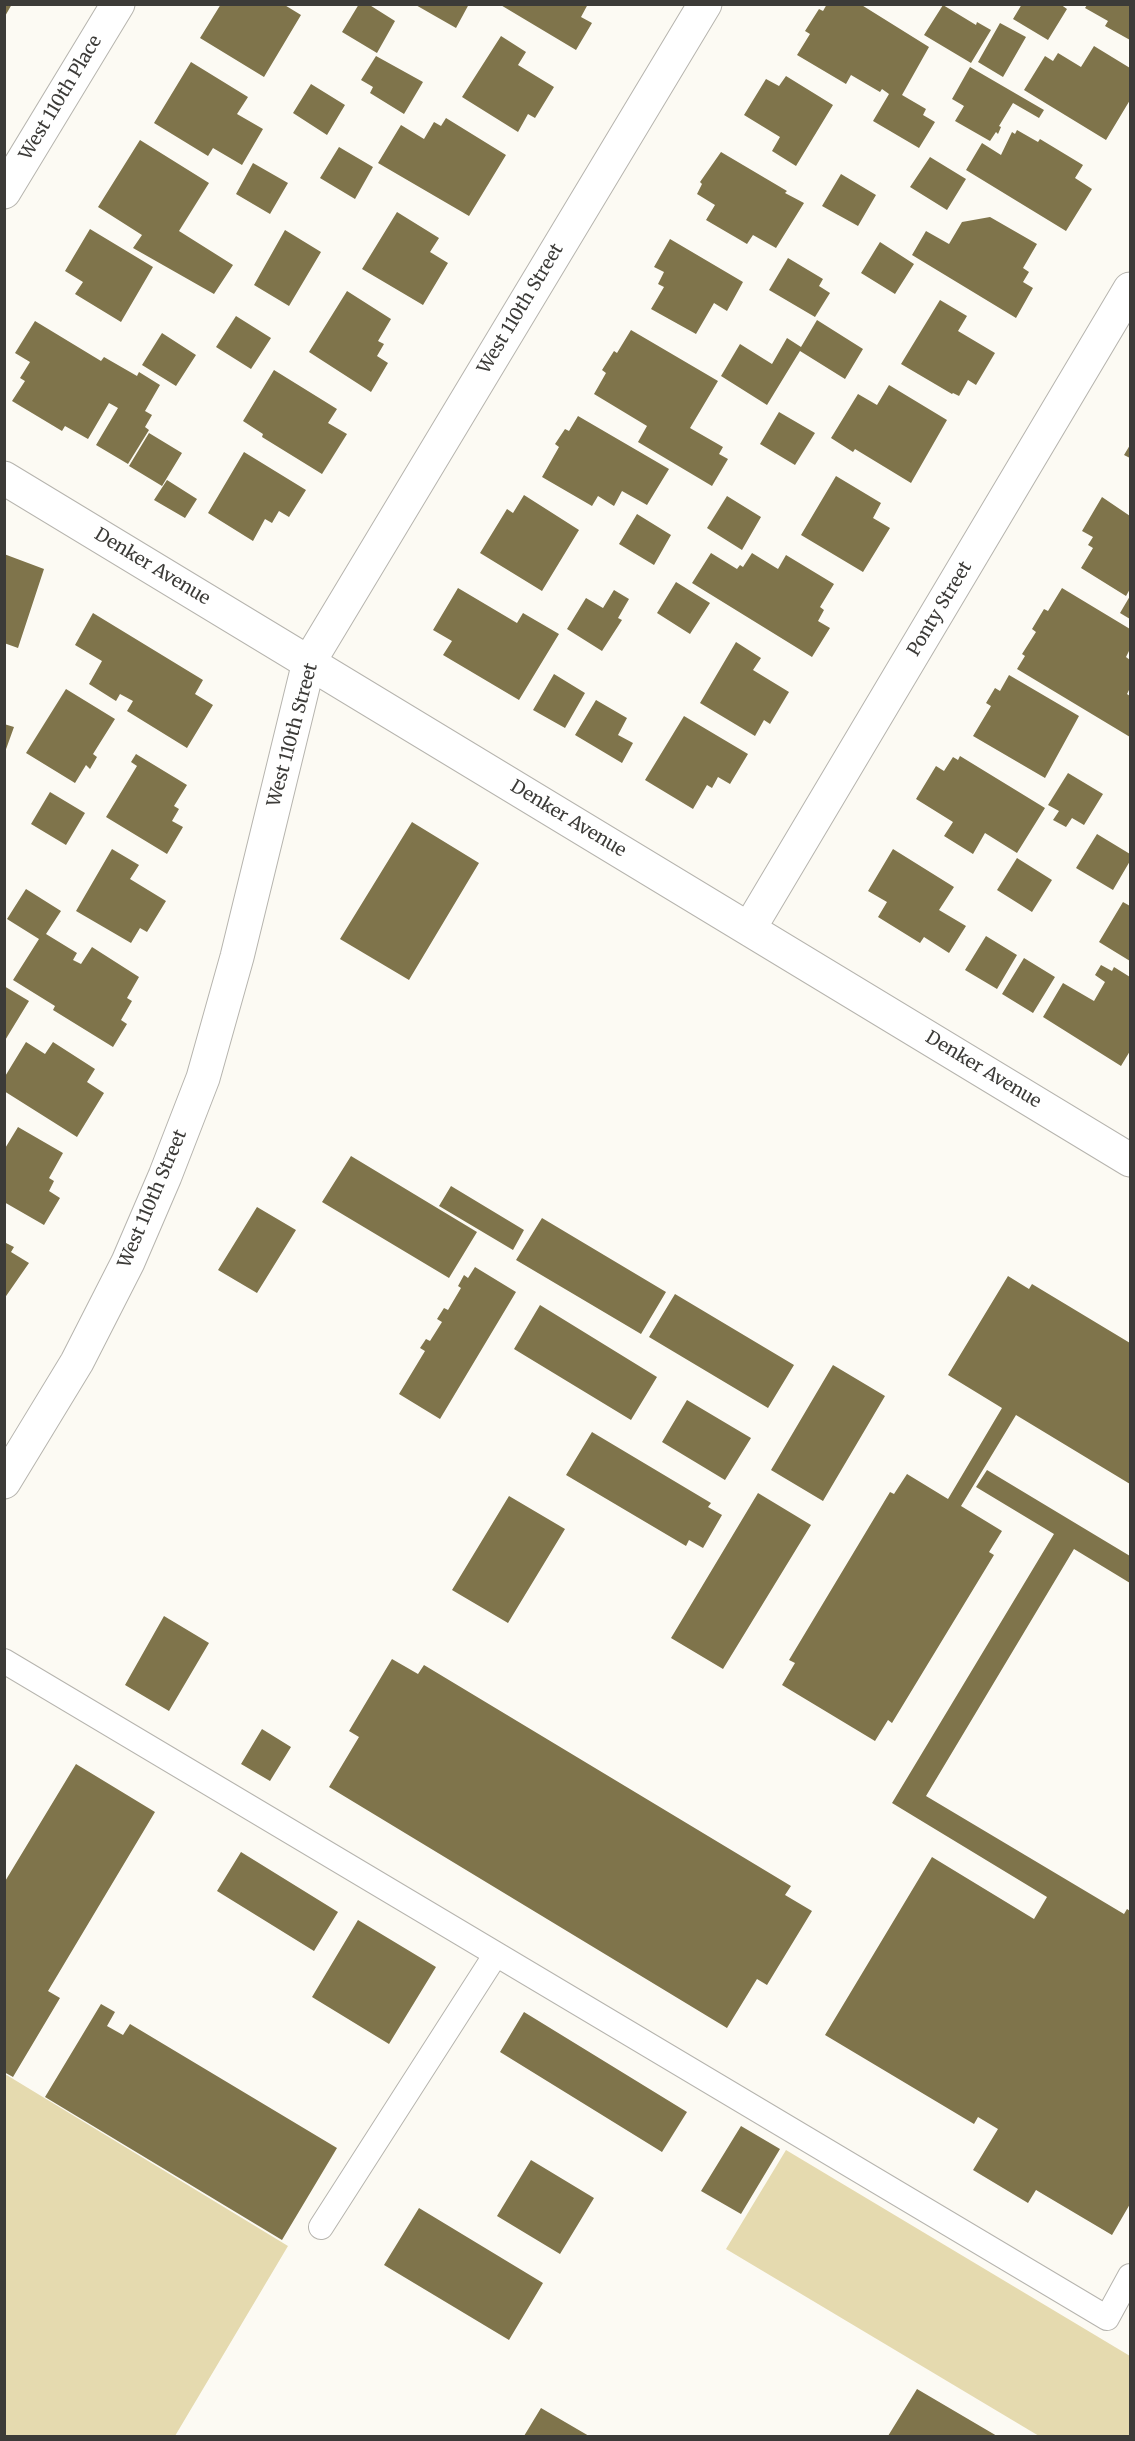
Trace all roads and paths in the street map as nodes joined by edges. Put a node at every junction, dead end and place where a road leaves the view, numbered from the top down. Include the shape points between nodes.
1 (118, 4) edge
2 (705, 4) edge
3 (4, 192) edge
4 (1131, 289) edge
5 (4, 478) edge
6 (309, 662) junction
7 (749, 929) junction
8 (1131, 1160) edge
9 (4, 1482) edge
10 (4, 1661) edge
11 (496, 1954) junction
12 (321, 2227) dead end
13 (1131, 2276) edge

1 - 3 street, West 110th Place
2 - 6 street, West 110th Street
4 - 7 street, Ponty Street
5 - 6 street, Denker Avenue
6 - 7 street, Denker Avenue
6 - 9 street, West 110th Street via 237,957 203,1078 128,1262 77,1362
7 - 8 street, Denker Avenue
10 - 11 lane
11 - 12 lane
11 - 13 lane via 1107,2318

